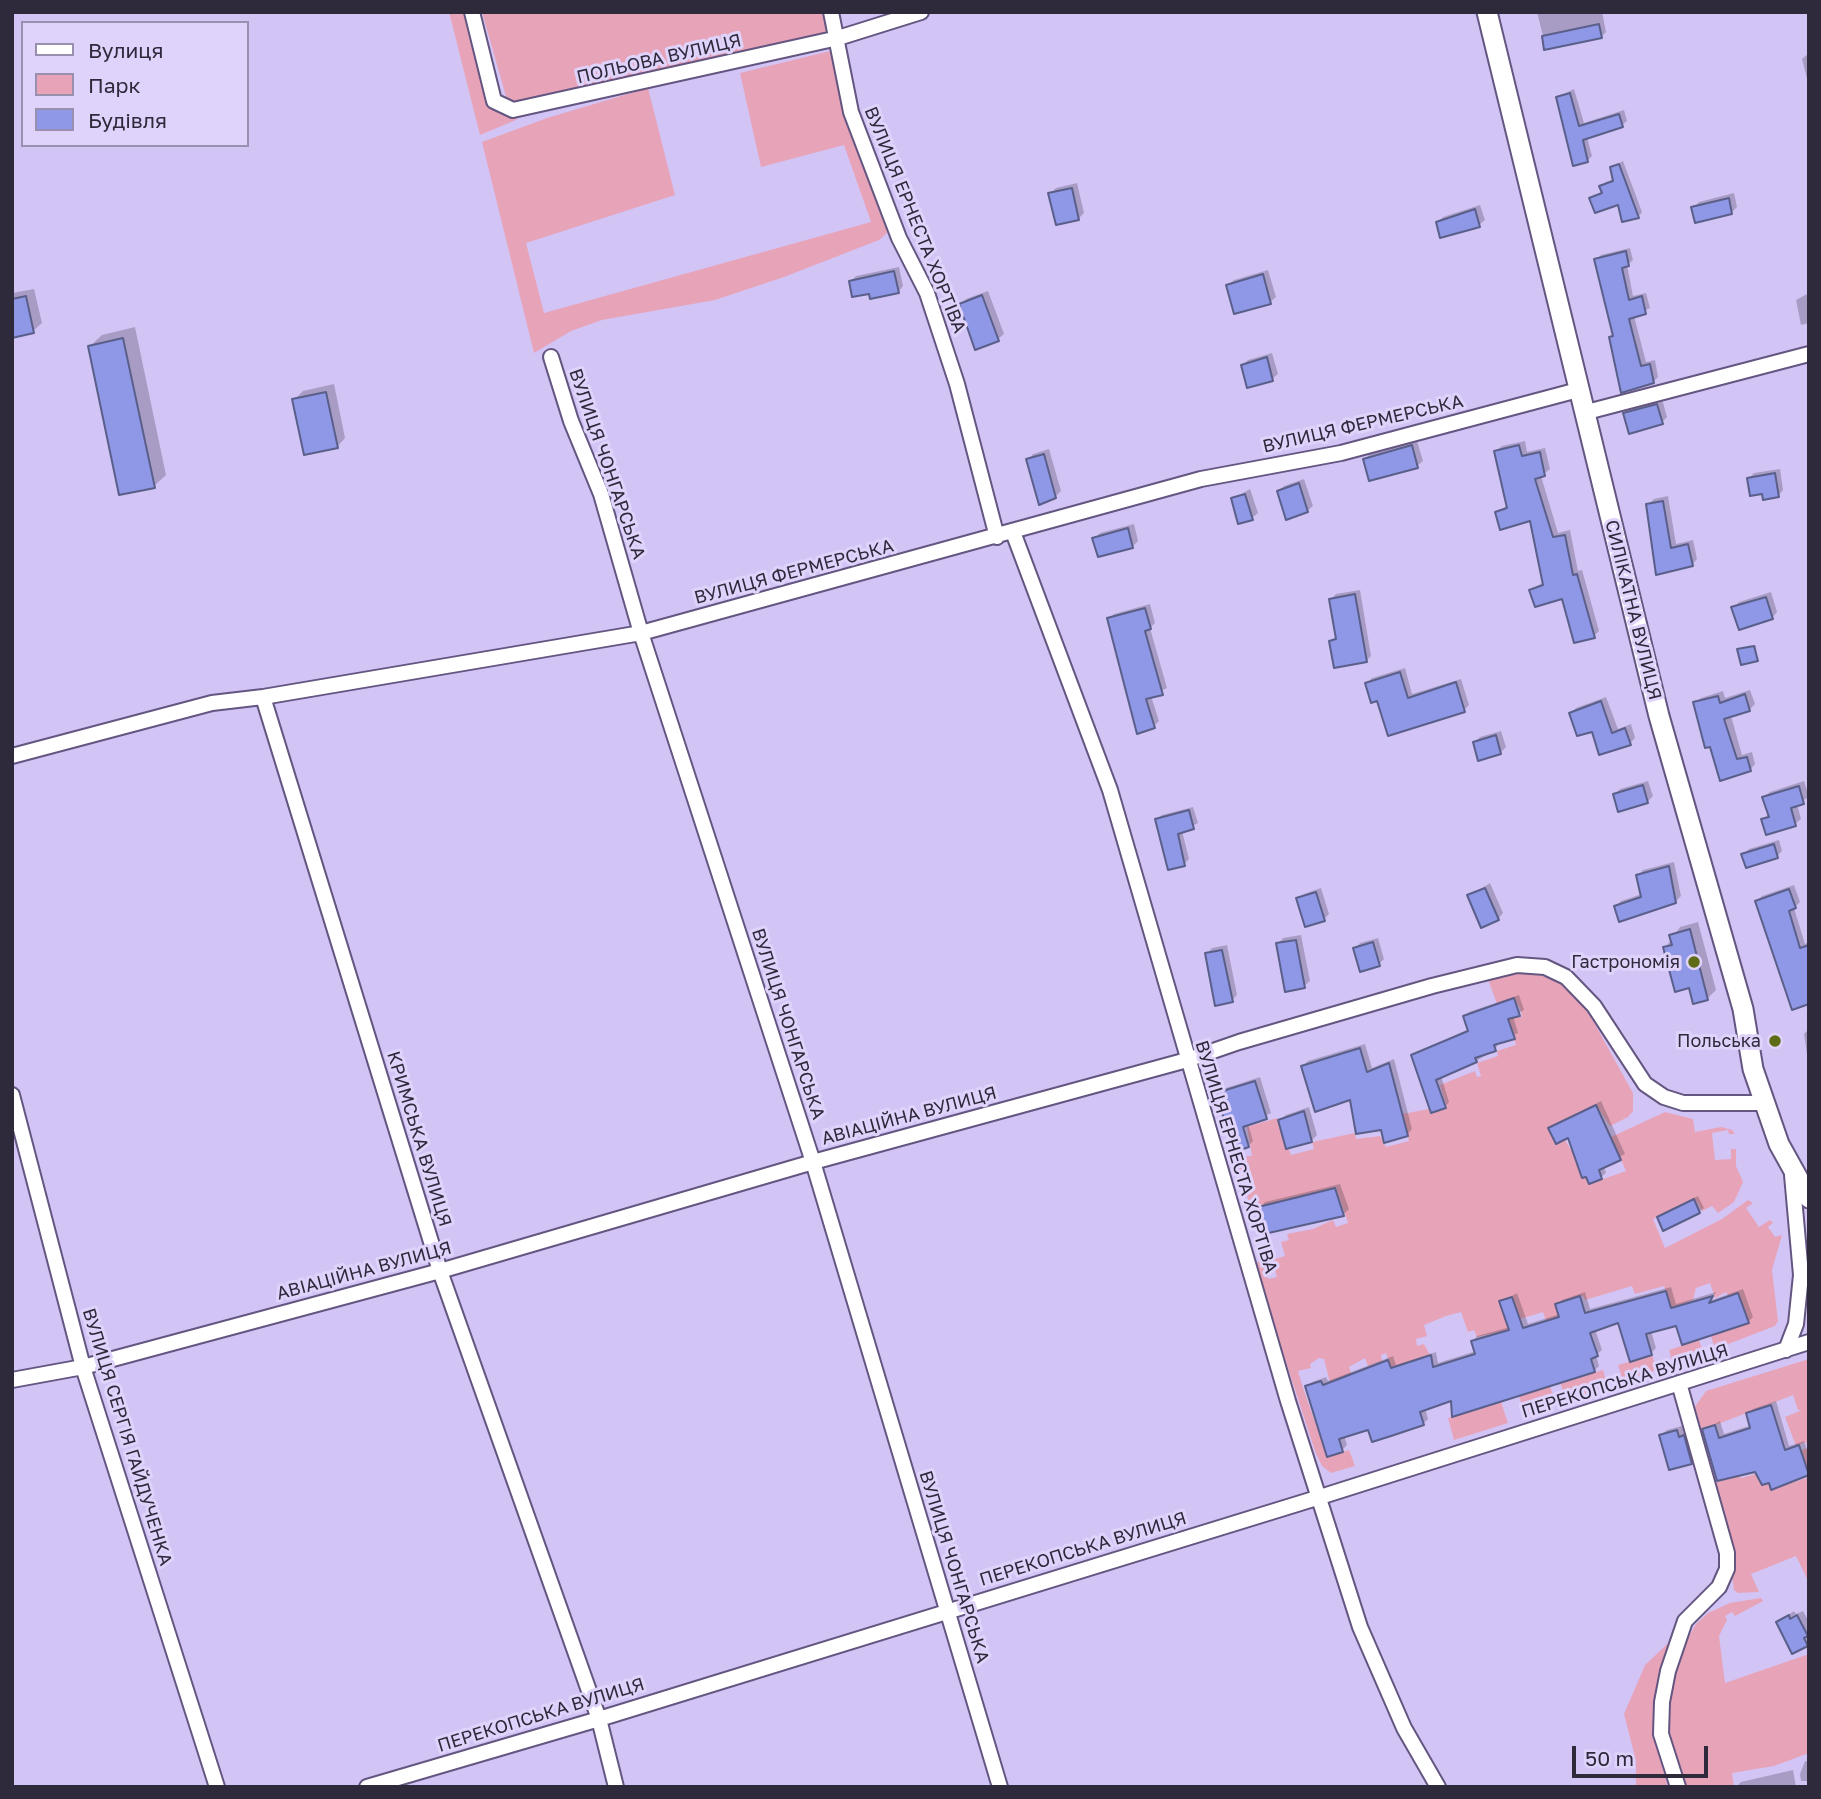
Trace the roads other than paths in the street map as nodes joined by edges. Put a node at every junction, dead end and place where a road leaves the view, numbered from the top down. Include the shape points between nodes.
1 (472, 12) edge
2 (831, 12) edge
3 (921, 12) edge
4 (1487, 12) edge
5 (838, 38) junction
6 (1809, 354) edge
7 (551, 358) dead end
8 (1578, 390) junction
9 (1583, 413) junction
10 (1013, 532) junction
11 (997, 537) junction
12 (641, 633) junction
13 (263, 697) junction
14 (12, 756) edge
15 (1188, 1060) junction
16 (12, 1095) edge
17 (1764, 1102) junction
18 (813, 1162) junction
19 (1791, 1170) junction
20 (1809, 1198) edge
21 (440, 1271) junction
22 (1809, 1342) edge
23 (1786, 1350) junction
24 (83, 1367) junction
25 (12, 1380) edge
26 (1679, 1383) junction
27 (1320, 1497) junction
28 (946, 1610) junction
29 (599, 1719) junction
30 (217, 1787) edge
31 (367, 1787) edge
32 (616, 1787) edge
33 (1000, 1787) edge
34 (1438, 1787) edge
35 (1678, 1787) edge

1 - 5 street, ПОЛЬОВА ВУЛИЦЯ via 495,101 513,110
2 - 5 street, ВУЛИЦЯ ЕРНЕСТА ХОРТІВА
3 - 5 street, ПОЛЬОВА ВУЛИЦЯ
4 - 8 street, СИЛІКАТНА ВУЛИЦЯ
5 - 11 street, ВУЛИЦЯ ЕРНЕСТА ХОРТІВА via 851,111 900,238 927,293 957,384
6 - 9 street
7 - 12 street, ВУЛИЦЯ ЧОНГАРСЬКА via 601,494
8 - 9 street, СИЛІКАТНА ВУЛИЦЯ
8 - 10 street, ВУЛИЦЯ ФЕРМЕРСЬКА via 1340,453 1201,479
9 - 17 street, СИЛІКАТНА ВУЛИЦЯ
10 - 11 street, ВУЛИЦЯ ФЕРМЕРСЬКА
10 - 15 street, ВУЛИЦЯ ЕРНЕСТА ХОРТІВА via 1110,790
11 - 12 street, ВУЛИЦЯ ФЕРМЕРСЬКА
12 - 13 street, ВУЛИЦЯ ФЕРМЕРСЬКА
12 - 18 street, ВУЛИЦЯ ЧОНГАРСЬКА
13 - 14 street, ВУЛИЦЯ ФЕРМЕРСЬКА via 212,703
13 - 21 street, КРИМСЬКА ВУЛИЦЯ
15 - 17 street, АВІАЦІЙНА ВУЛИЦЯ via 1432,986 1517,965 1545,967 1566,977 1594,1006 1645,1084 1664,1097 1683,1103
15 - 18 street, АВІАЦІЙНА ВУЛИЦЯ
15 - 27 street, ВУЛИЦЯ ЕРНЕСТА ХОРТІВА
16 - 24 street, ВУЛИЦЯ СЕРГІЯ ГАЙДУЧЕНКА
17 - 19 street, СИЛІКАТНА ВУЛИЦЯ
18 - 21 street, АВІАЦІЙНА ВУЛИЦЯ
18 - 28 street, ВУЛИЦЯ ЧОНГАРСЬКА
19 - 20 street, СИЛІКАТНА ВУЛИЦЯ
19 - 23 street via 1801,1275 1796,1324
21 - 24 street, АВІАЦІЙНА ВУЛИЦЯ
21 - 29 street, КРИМСЬКА ВУЛИЦЯ
22 - 23 street, ПЕРЕКОПСЬКА ВУЛИЦЯ
23 - 26 street, ПЕРЕКОПСЬКА ВУЛИЦЯ
24 - 25 street, АВІАЦІЙНА ВУЛИЦЯ
24 - 30 street, ВУЛИЦЯ СЕРГІЯ ГАЙДУЧЕНКА
26 - 27 street, ПЕРЕКОПСЬКА ВУЛИЦЯ
26 - 35 street via 1727,1553 1727,1569 1719,1587 1685,1621 1668,1671 1661,1734
27 - 28 street, ПЕРЕКОПСЬКА ВУЛИЦЯ
27 - 34 street, ВУЛИЦЯ ЕРНЕСТА ХОРТІВА via 1360,1627 1404,1728
28 - 29 street, ПЕРЕКОПСЬКА ВУЛИЦЯ
28 - 33 street, ВУЛИЦЯ ЧОНГАРСЬКА
29 - 31 street, ПЕРЕКОПСЬКА ВУЛИЦЯ
29 - 32 street, КРИМСЬКА ВУЛИЦЯ

